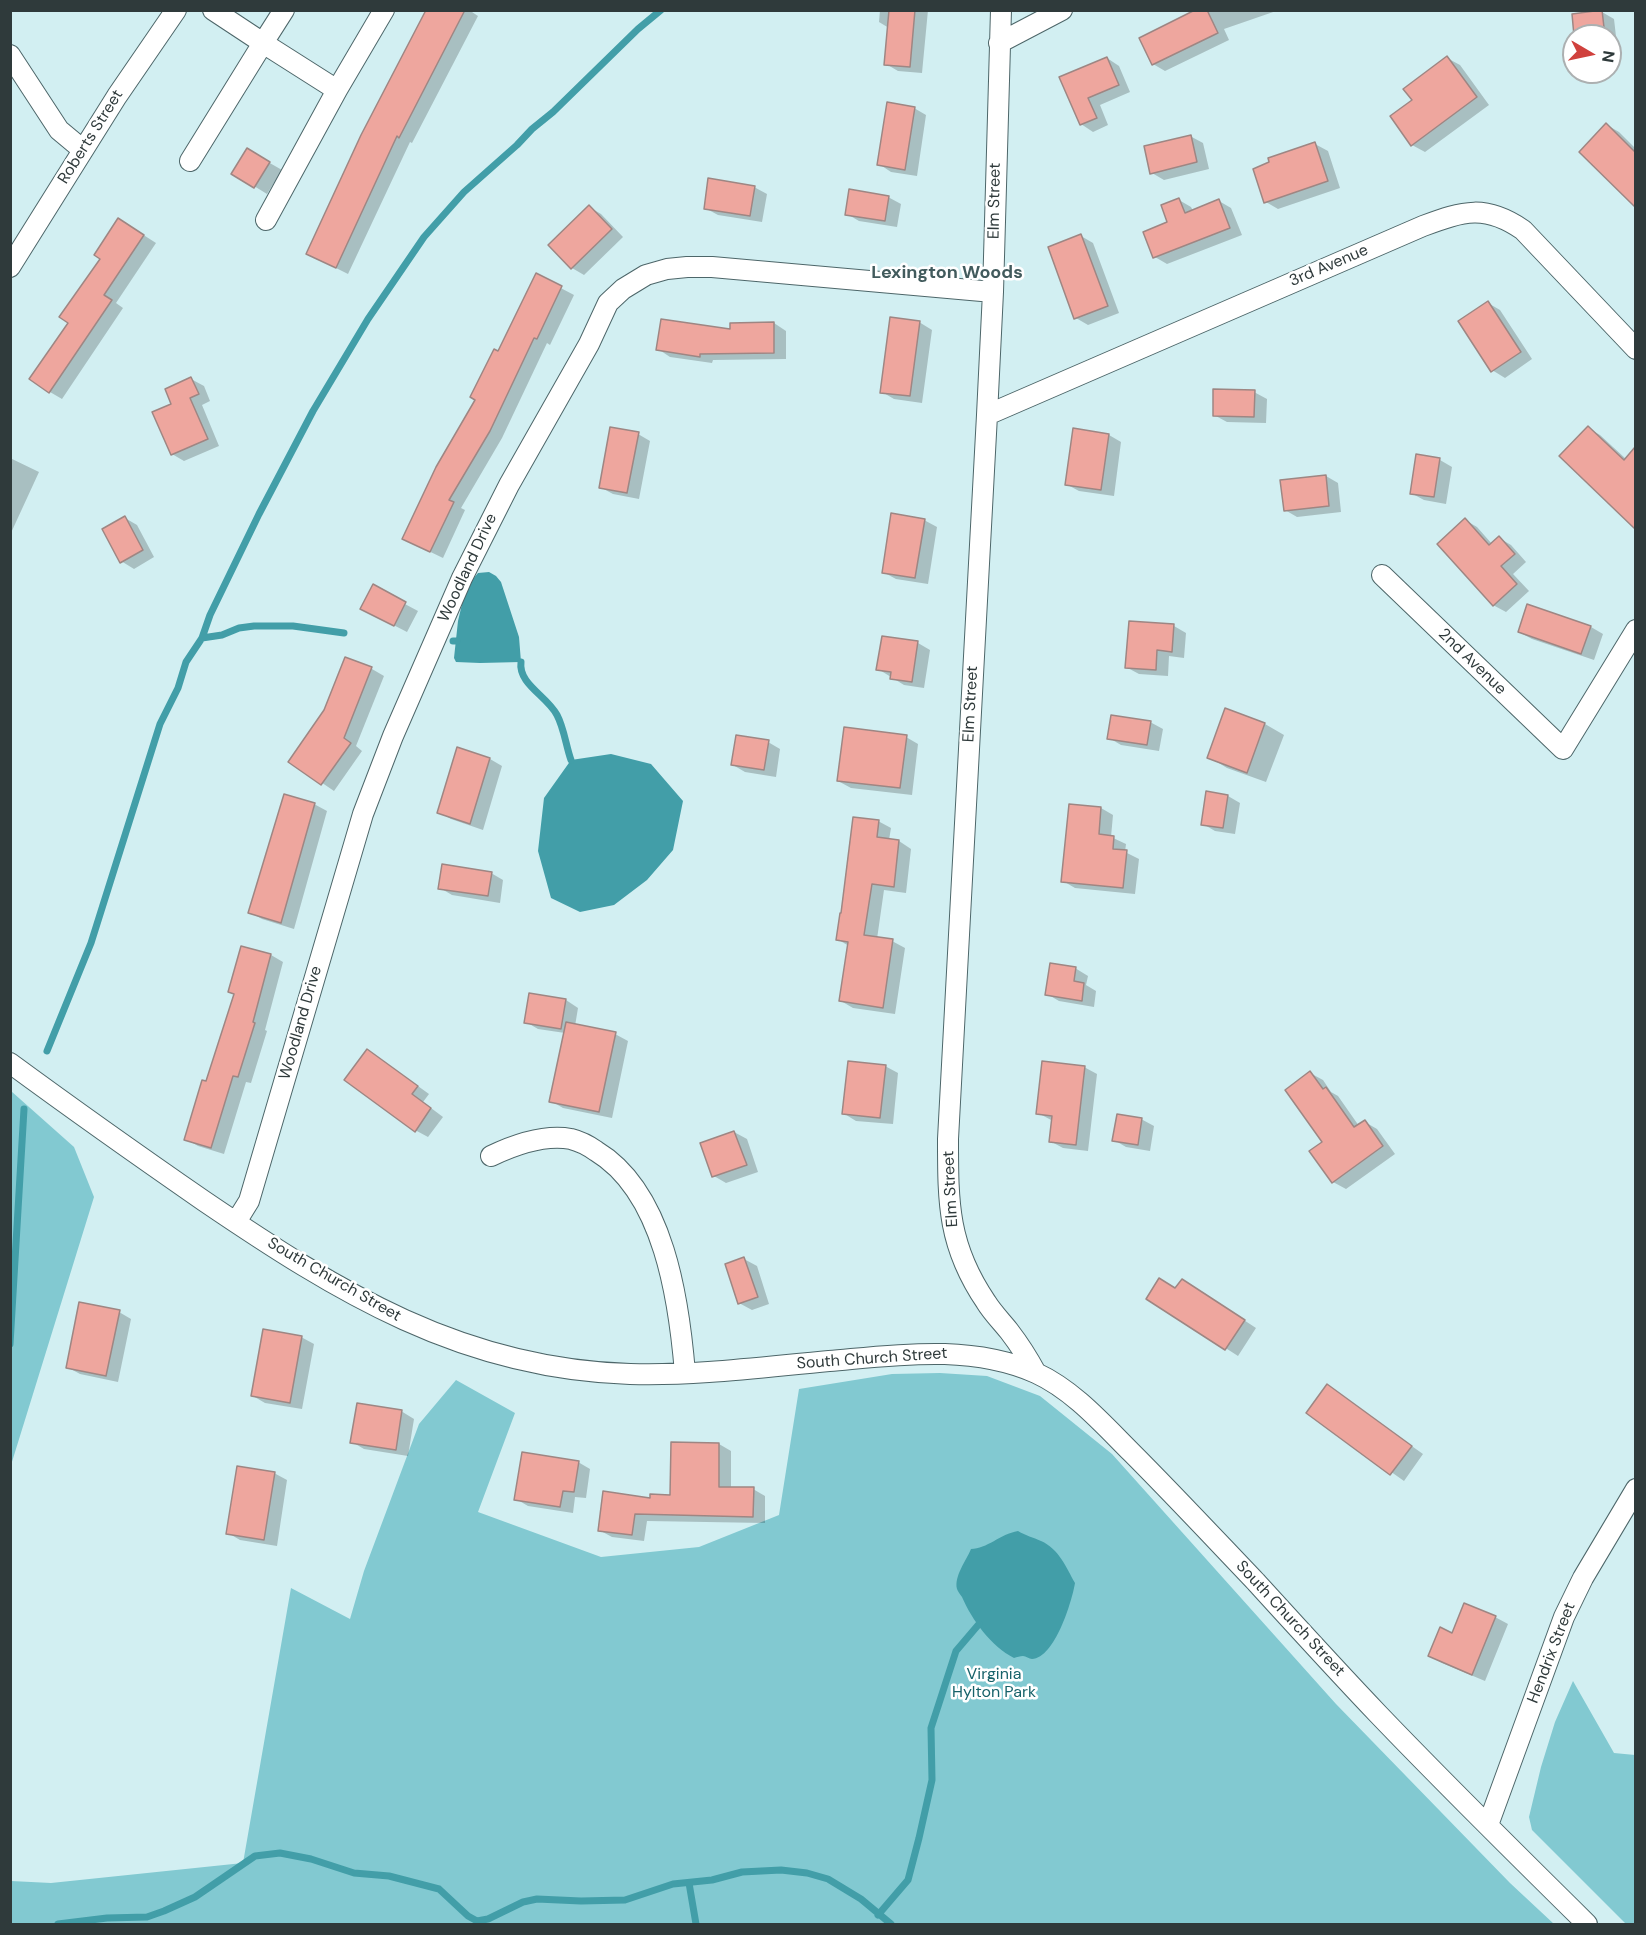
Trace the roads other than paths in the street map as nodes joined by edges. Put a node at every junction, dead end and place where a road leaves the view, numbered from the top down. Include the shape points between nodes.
1 (176, 10) edge
2 (213, 10) edge
3 (284, 10) edge
4 (384, 10) edge
5 (1001, 10) edge
6 (1062, 10) edge
7 (263, 43) junction
8 (999, 44) junction
9 (10, 55) edge
10 (337, 90) junction
11 (83, 150) junction
12 (190, 161) dead end
13 (266, 220) dead end
14 (10, 267) edge
15 (993, 292) junction
16 (1635, 349) edge
17 (987, 415) junction
18 (1382, 574) dead end
19 (1635, 630) edge
20 (10, 1063) edge
21 (491, 1156) dead end
22 (236, 1222) junction
23 (685, 1373) junction
24 (1036, 1373) junction
25 (1635, 1489) edge
26 (1488, 1825) junction
27 (1587, 1924) edge

1 - 11 street, Roberts Street
2 - 7 street
3 - 7 street
4 - 10 street
5 - 8 street, Elm Street
6 - 8 street
7 - 10 street
7 - 12 street
8 - 15 street, Elm Street
9 - 11 street via 59,130
10 - 13 street
11 - 14 street, Roberts Street
15 - 17 street, Elm Street
15 - 22 street, Woodland Drive via 687,267 646,274 608,303 462,578 393,736 363,814 249,1201
16 - 17 street, 3rd Avenue via 1523,230 1506,218 1486,212 1462,213 1423,225
17 - 24 street, Elm Street via 948,1184 953,1233 966,1269
18 - 19 street, 2nd Avenue via 1563,749
20 - 22 street, South Church Street
21 - 23 street via 530,1142 571,1139 608,1158 623,1172 636,1189 663,1246 680,1314
22 - 23 street, South Church Street via 370,1304 459,1343 502,1356 591,1372
23 - 24 street, South Church Street via 948,1353 994,1359
24 - 26 street, South Church Street via 1068,1393 1162,1483
25 - 26 street, Hendrix Street via 1564,1617
26 - 27 street, South Church Street

